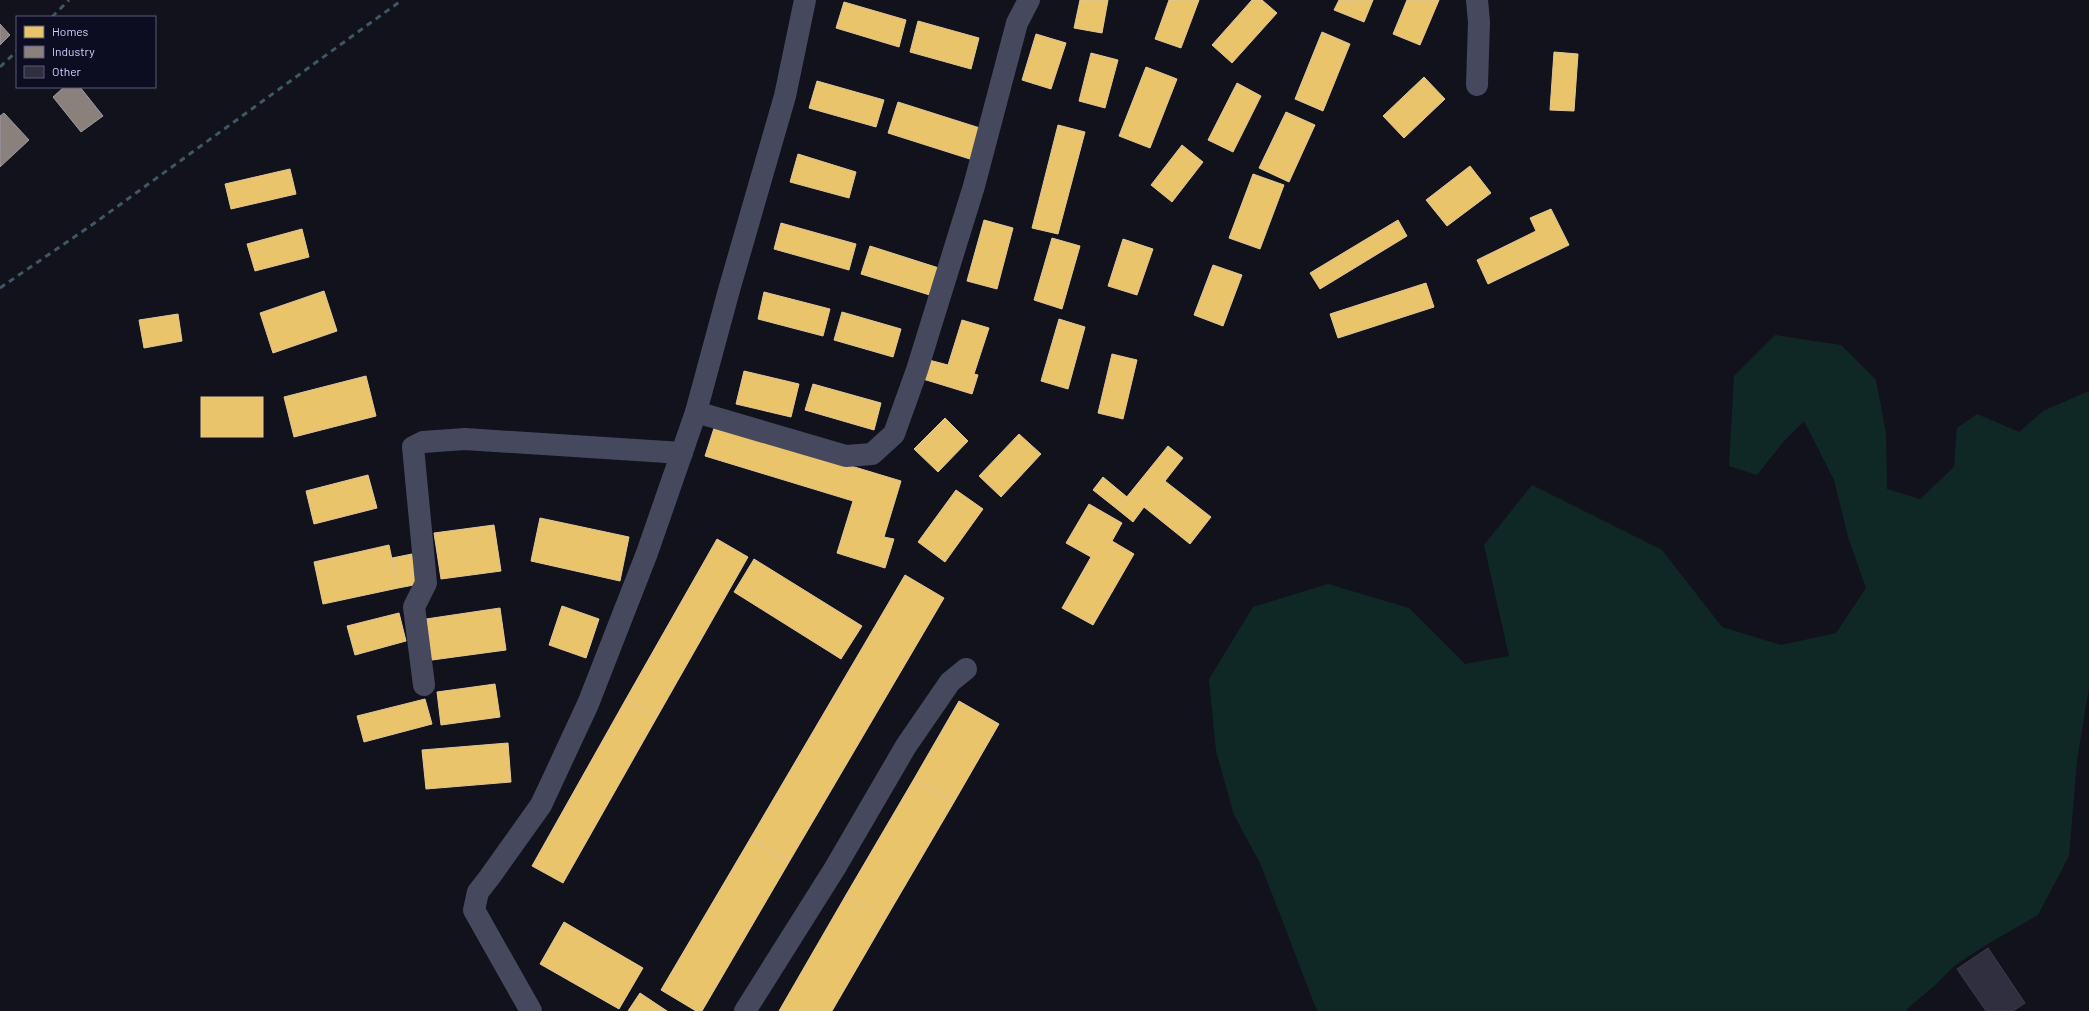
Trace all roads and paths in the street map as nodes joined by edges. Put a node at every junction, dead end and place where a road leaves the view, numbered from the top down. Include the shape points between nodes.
1 (805, 0) edge
2 (1029, 0) edge
3 (1477, 0) edge
4 (1477, 85) dead end
5 (696, 412) junction
6 (682, 453) junction
7 (966, 670) dead end
8 (424, 685) dead end
9 (531, 1011) edge
10 (745, 1011) edge

1 - 5 street via 785,96
2 - 5 street via 1017,23 974,186 917,370 894,434 872,454 846,456
3 - 4 street
5 - 6 street
6 - 8 street via 465,439 423,442 413,447 426,583 414,607
6 - 9 street via 648,553 591,697 541,805 478,892 474,910
7 - 10 street via 950,682 906,746 835,868

